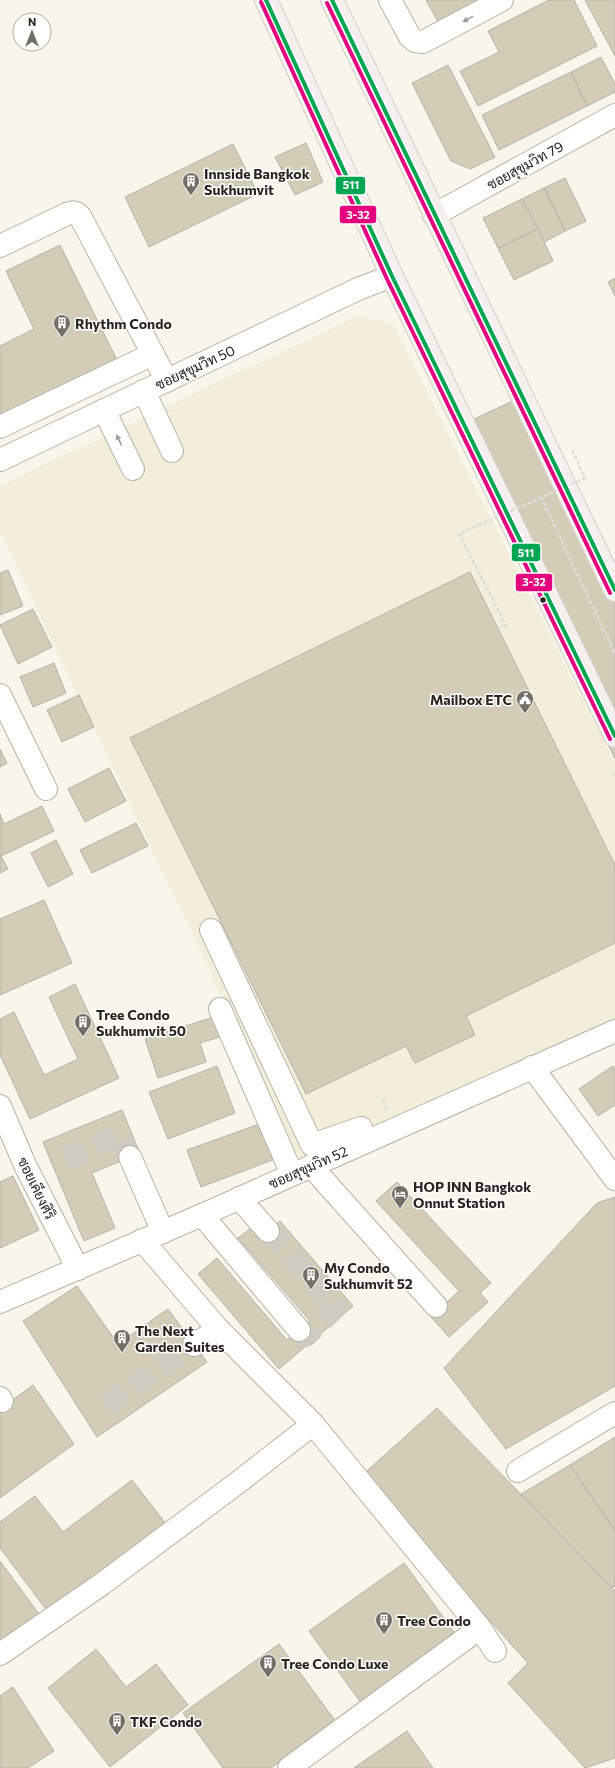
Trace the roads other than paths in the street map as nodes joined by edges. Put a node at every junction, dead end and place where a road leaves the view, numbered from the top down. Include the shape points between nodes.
1 (266, 0) edge
2 (332, 0) edge
3 (390, 0) edge
4 (502, 0) edge
5 (615, 115) edge
6 (434, 215) junction
7 (0, 246) edge
8 (392, 276) junction
9 (153, 354) junction
10 (167, 381) junction
11 (144, 392) junction
12 (104, 410) junction
13 (0, 427) edge
14 (172, 451) dead end
15 (0, 460) edge
16 (133, 469) dead end
17 (615, 587) edge
18 (0, 695) edge
19 (615, 736) edge
20 (46, 790) dead end
21 (211, 930) dead end
22 (220, 1009) dead end
23 (615, 1031) edge
24 (532, 1067) junction
25 (0, 1106) edge
26 (360, 1128) dead end
27 (130, 1157) tunnel mouth
28 (302, 1170) junction
29 (615, 1179) edge
30 (239, 1198) junction
31 (202, 1215) junction
32 (268, 1231) tunnel mouth
33 (163, 1232) junction
34 (142, 1240) junction
35 (78, 1269) junction
36 (0, 1302) edge
37 (436, 1306) dead end
38 (218, 1329) junction
39 (299, 1330) dead end
40 (194, 1345) tunnel mouth
41 (615, 1413) edge
42 (313, 1424) junction
43 (518, 1471) dead end
44 (480, 1628) junction
45 (494, 1651) dead end
46 (0, 1654) edge
47 (289, 1768) edge

1 - 8 main road
2 - 6 main road
4 -> 3 street via 423,42 410,38
5 - 6 street, ซอยสุขุมวิท 79
6 - 17 main road
7 - 9 street via 72,212 77,213
8 - 10 street, ซอยสุขุมวิท 50 via 358,289
8 - 19 main road
9 - 10 street
9 - 13 street
10 - 11 street, ซอยสุขุมวิท 50
11 - 12 street, ซอยสุขุมวิท 50
11 - 14 street
12 - 15 street, ซอยสุขุมวิท 50
16 -> 12 street
18 - 20 street
21 - 26 street via 312,1145
22 - 28 street
23 - 24 street, ซอยสุขุมวิท 52
24 - 28 street, ซอยสุขุมวิท 52
24 - 29 street
25 - 35 street, ซอยเคียงศิริ via 25,1165
27 - 33 street
28 - 30 street, ซอยสุขุมวิท 52
28 - 37 street
30 - 31 street, ซอยสุขุมวิท 52
30 - 32 street
31 - 33 street, ซอยสุขุมวิท 52
31 - 39 street
33 - 34 street, ซอยสุขุมวิท 52
34 - 35 street, ซอยสุขุมวิท 52
34 - 38 street
35 - 36 street, ซอยสุขุมวิท 52
38 - 40 street
38 - 42 street
41 - 43 street
42 - 44 street
42 - 46 street via 108,1580
44 - 45 street
44 - 47 street

